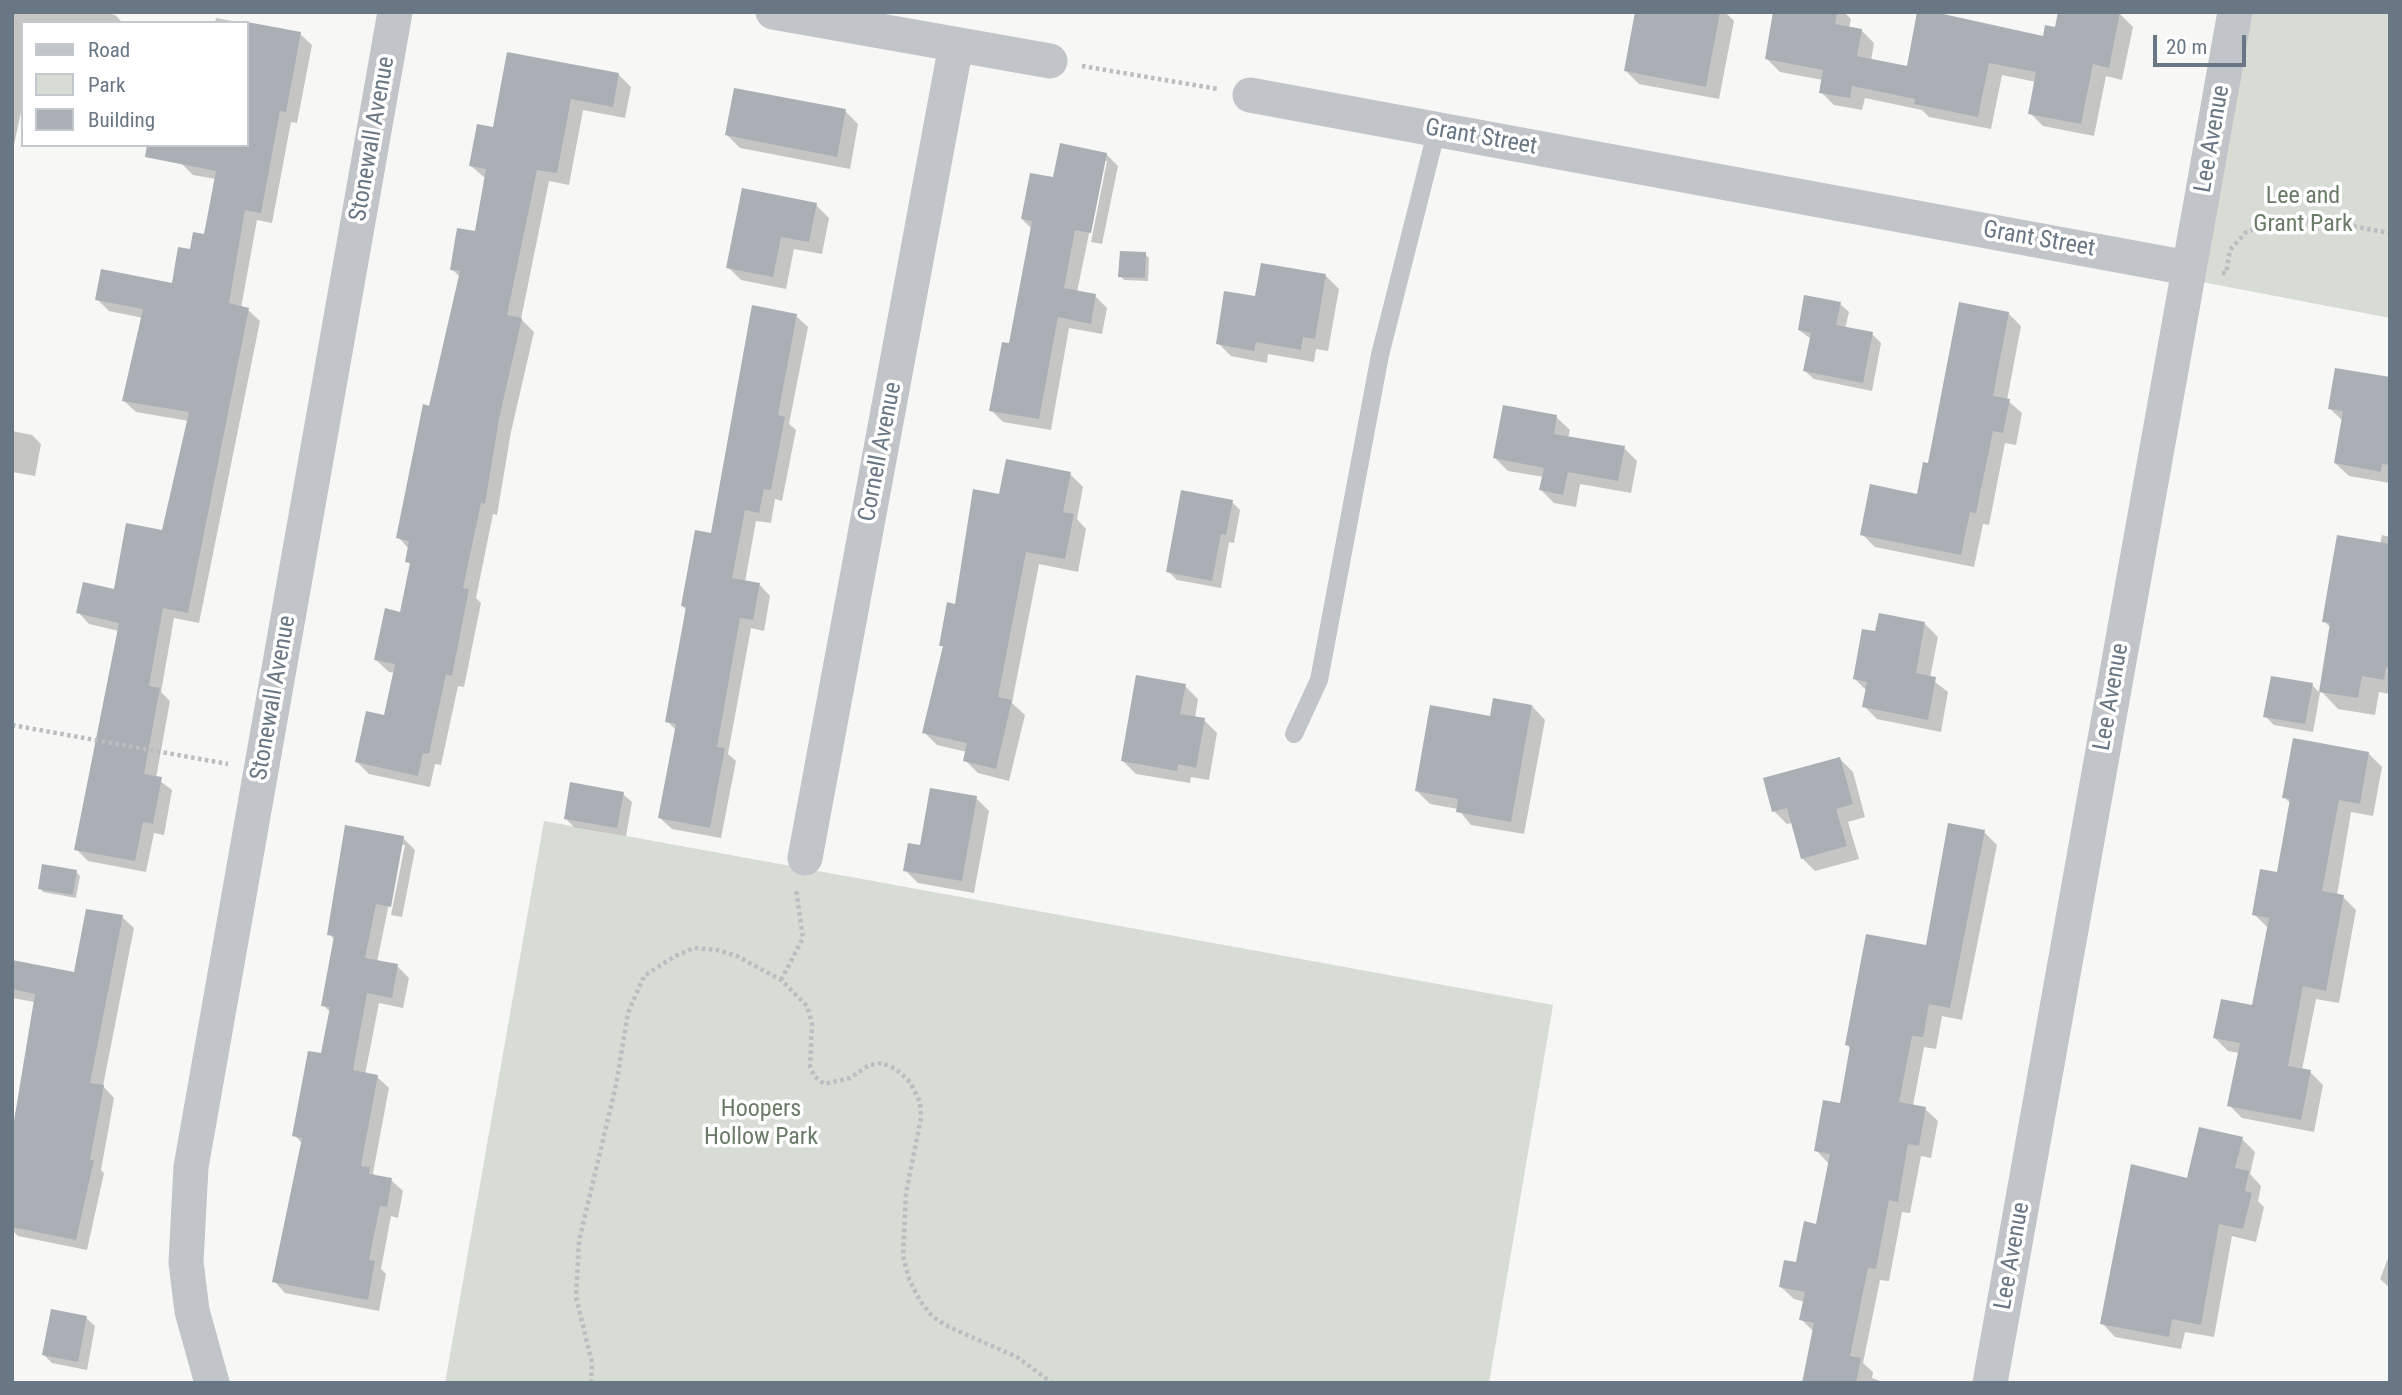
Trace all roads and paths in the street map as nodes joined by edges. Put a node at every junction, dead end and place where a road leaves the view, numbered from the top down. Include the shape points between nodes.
1 (395, 12) edge
2 (773, 12) edge
3 (2235, 12) edge
4 (957, 46) junction
5 (1050, 61) joint
6 (1250, 95) joint
7 (1437, 129) junction
8 (2390, 233) edge
9 (2188, 268) junction
10 (12, 725) edge
11 (1294, 734) dead end
12 (261, 770) junction
13 (805, 858) joint
14 (781, 981) junction
15 (212, 1383) edge
16 (591, 1383) edge
17 (1052, 1383) edge
18 (1990, 1383) edge

1 - 12 street, Stonewall Avenue
2 - 4 street
3 - 9 street, Lee Avenue
4 - 5 street
4 - 13 street, Cornell Avenue
5 - 6 path
6 - 7 street, Grant Street
7 - 9 street, Grant Street
7 - 11 lane via 1380,355 1319,680
8 - 9 path via 2330,222 2268,223 2245,233 2230,250 2226,274
9 - 18 street, Lee Avenue
10 - 12 path
12 - 15 street, Stonewall Avenue via 187,1203 186,1262 192,1311
13 - 14 path via 796,887 803,938
14 - 16 path via 737,956 694,948 644,976 636,991 579,1241 576,1297 592,1363
14 - 17 path via 807,1006 814,1076 824,1084 838,1082 882,1063 910,1082 920,1102 906,1193 903,1256 920,1301 949,1327 1017,1357

